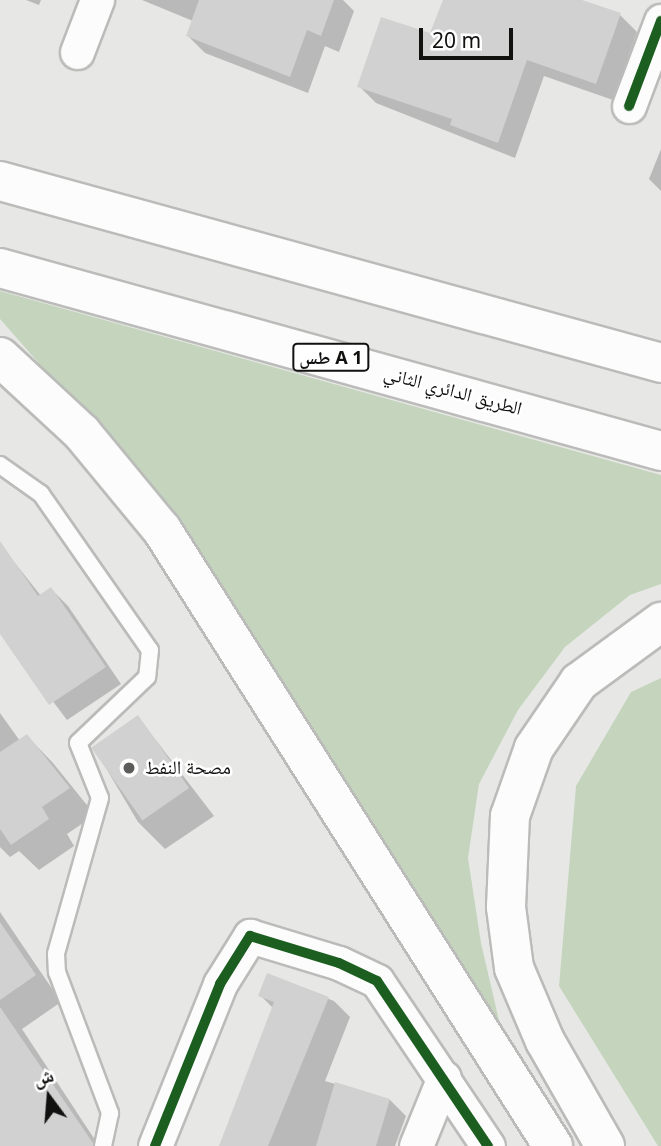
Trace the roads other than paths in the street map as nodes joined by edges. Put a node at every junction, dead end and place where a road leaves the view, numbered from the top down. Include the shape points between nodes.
1 (97, 0) edge
2 (661, 21) edge
3 (77, 52) dead end
4 (629, 106) dead end
5 (0, 181) edge
6 (0, 268) edge
7 (581, 338) junction
8 (661, 340) edge
9 (0, 356) edge
10 (661, 363) edge
11 (661, 451) edge
12 (0, 465) edge
13 (661, 622) edge
14 (444, 1077) junction
15 (103, 1146) edge
16 (155, 1146) edge
17 (416, 1146) edge
18 (488, 1146) edge
19 (553, 1146) edge
20 (605, 1146) edge

1 - 3 street
2 - 4 street
5 - 7 highway
6 - 11 highway, الطريق الدائري الثاني / طس A 1
7 - 8 highway
7 - 10 highway
9 - 19 highway via 82,433 162,530
12 - 15 lane via 41,494 150,650 147,677 78,743 100,799 57,954 57,972 110,1113
13 - 20 highway via 579,682 534,748 510,816 506,907 514,968 545,1041
14 - 16 street via 377,981 340,962 250,936 220,984
14 - 17 street
14 - 18 street

